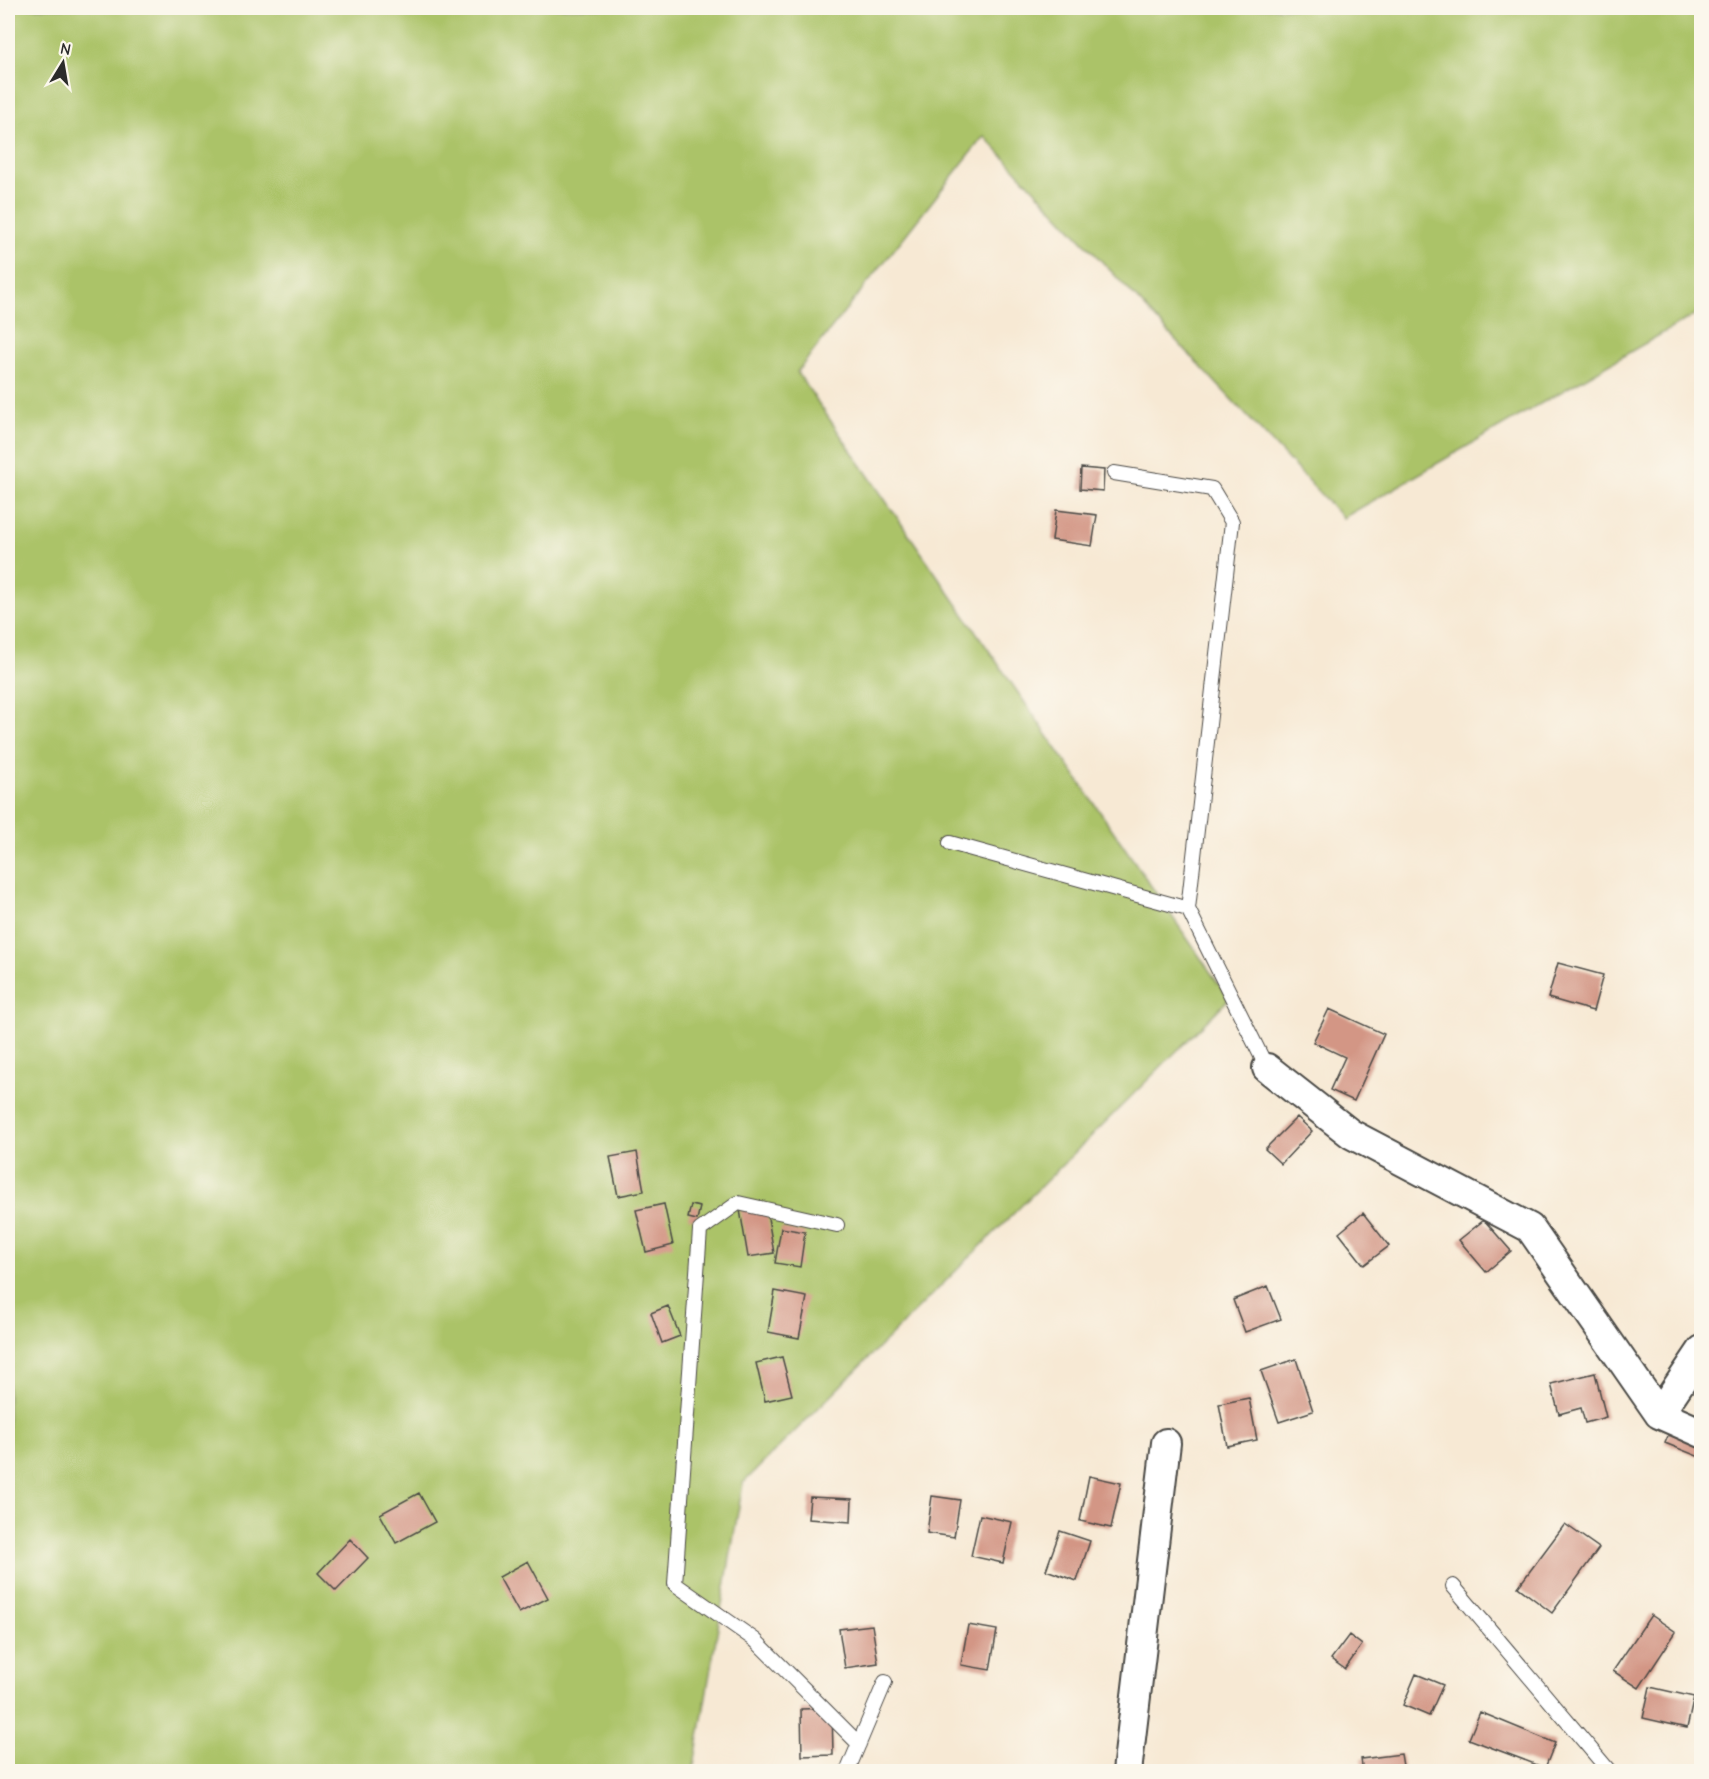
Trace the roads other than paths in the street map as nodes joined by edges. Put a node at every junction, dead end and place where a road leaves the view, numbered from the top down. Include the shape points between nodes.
1 (1114, 473) dead end
2 (950, 843) dead end
3 (1188, 909) junction
4 (1267, 1068) joint
5 (837, 1225) dead end
6 (1701, 1350) edge
7 (1659, 1414) junction
8 (1701, 1433) edge
9 (1166, 1443) dead end
10 (1453, 1586) dead end
11 (885, 1682) dead end
12 (859, 1744) junction
13 (847, 1772) edge
14 (1127, 1772) edge
15 (1610, 1772) edge

1 - 3 lane via 1212,489 1232,522
2 - 3 lane
3 - 4 lane
4 - 7 street via 1351,1134 1530,1228
5 - 12 lane via 738,1203 700,1230 675,1584 755,1640
6 - 7 street
7 - 8 street
9 - 14 street
10 - 15 lane
11 - 12 lane
12 - 13 lane

